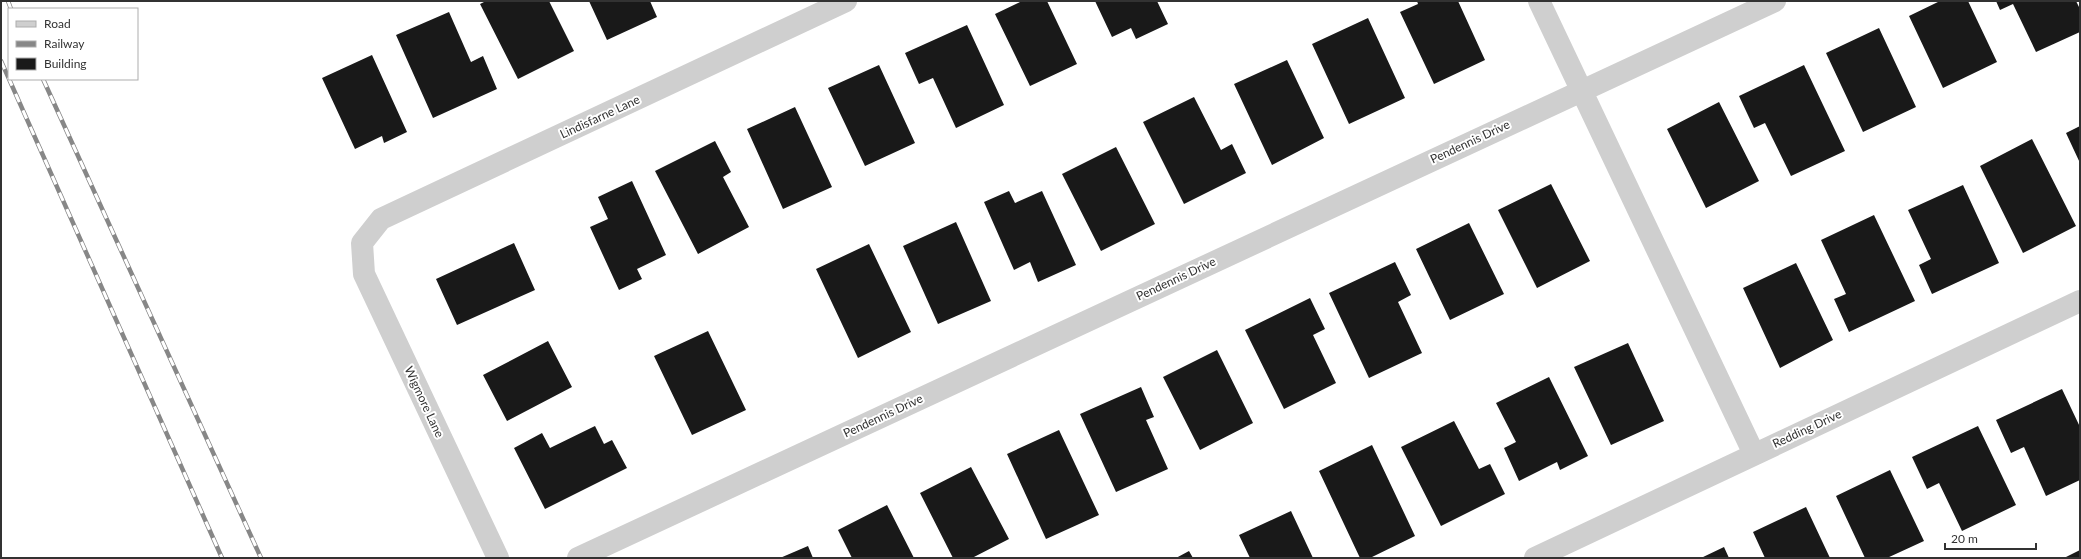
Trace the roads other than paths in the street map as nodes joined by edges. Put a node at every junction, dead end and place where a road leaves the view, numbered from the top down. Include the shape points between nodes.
1 (846, 1) edge
2 (1539, 1) edge
3 (1775, 1) edge
4 (1581, 90) junction
5 (362, 243) joint
6 (2080, 301) edge
7 (1754, 454) junction
8 (498, 558) edge
9 (578, 558) edge
10 (1535, 558) edge

1 - 5 street, Lindisfarne Lane via 381,219
2 - 4 street
3 - 4 street, Pendennis Drive
4 - 7 street
4 - 9 street, Pendennis Drive
5 - 8 street, Wigmore Lane via 364,274
6 - 7 street, Redding Drive
7 - 10 street, Redding Drive

